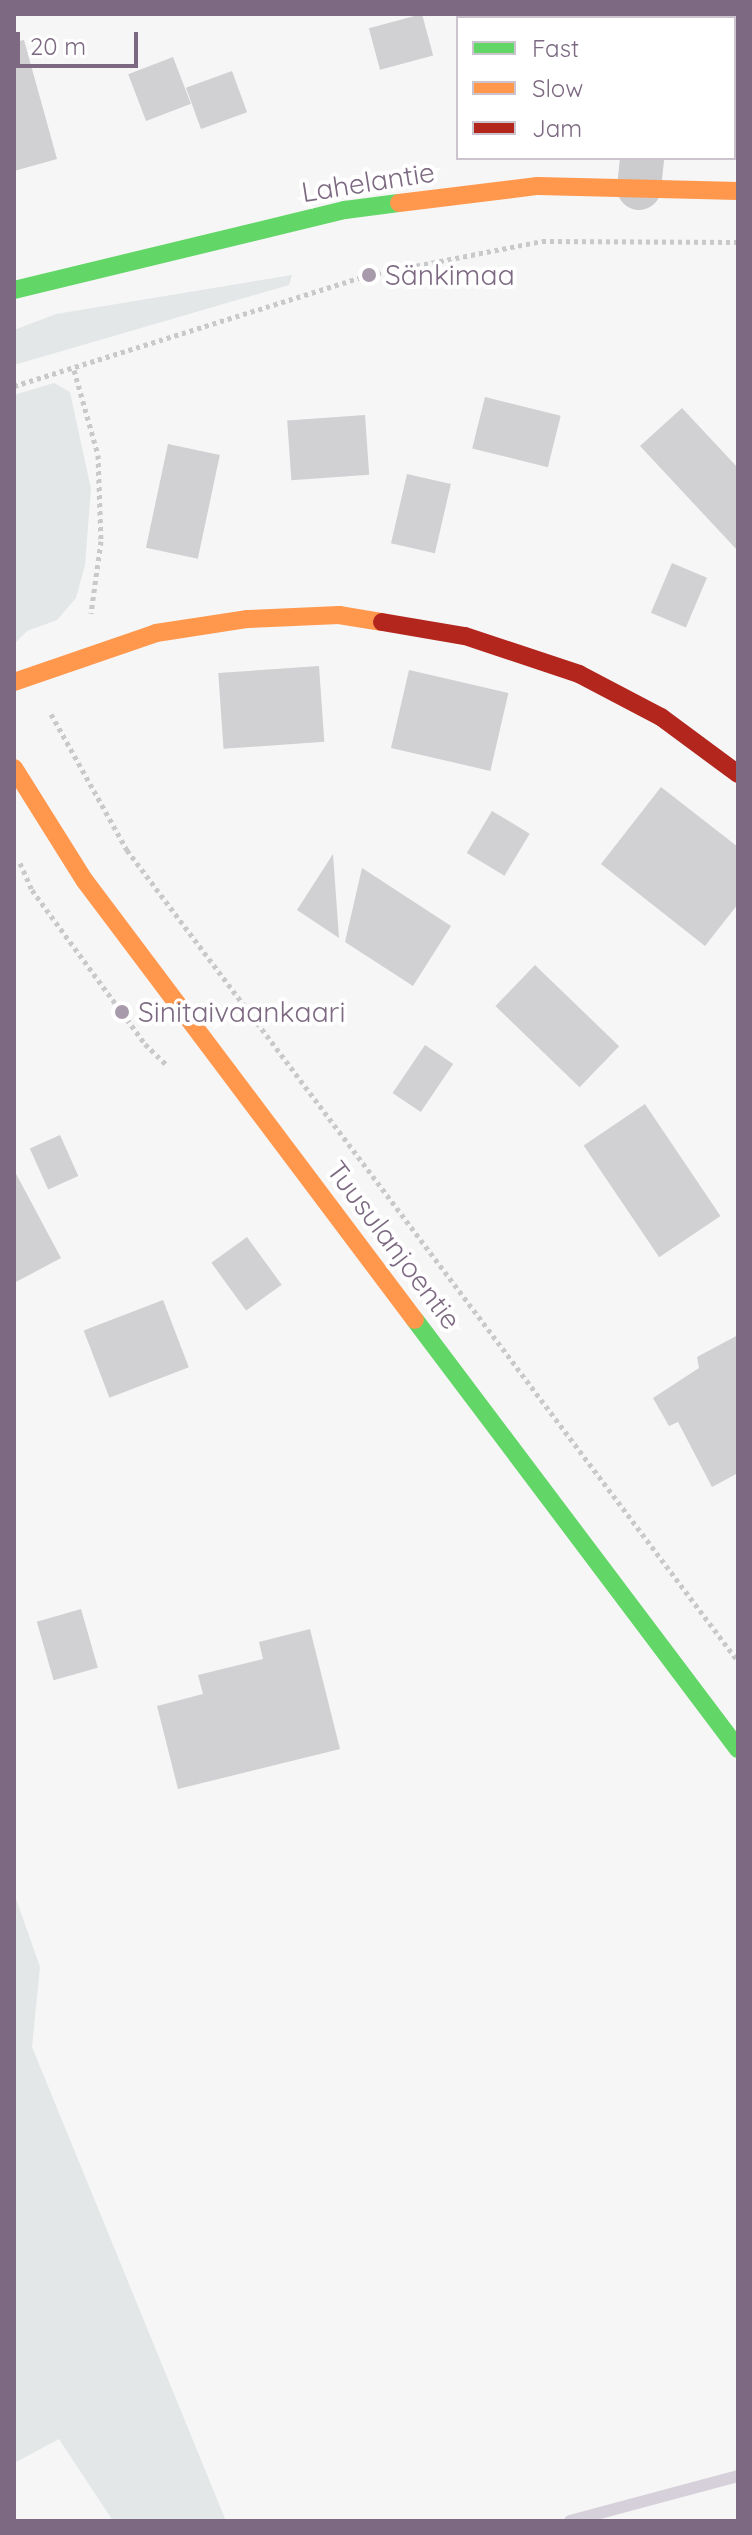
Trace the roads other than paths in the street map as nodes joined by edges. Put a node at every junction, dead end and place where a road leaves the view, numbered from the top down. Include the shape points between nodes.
1 (640, 173) edge
2 (738, 191) edge
3 (14, 290) edge
4 (14, 682) edge
5 (14, 768) edge
6 (738, 774) edge
7 (738, 1749) edge

1 - 2 street, Lahelantie
1 - 3 street, Lahelantie via 345,210
4 - 6 street via 156,633 248,619 339,615 465,636 579,674 661,717
5 - 7 street, Tuusulanjoentie via 85,881

